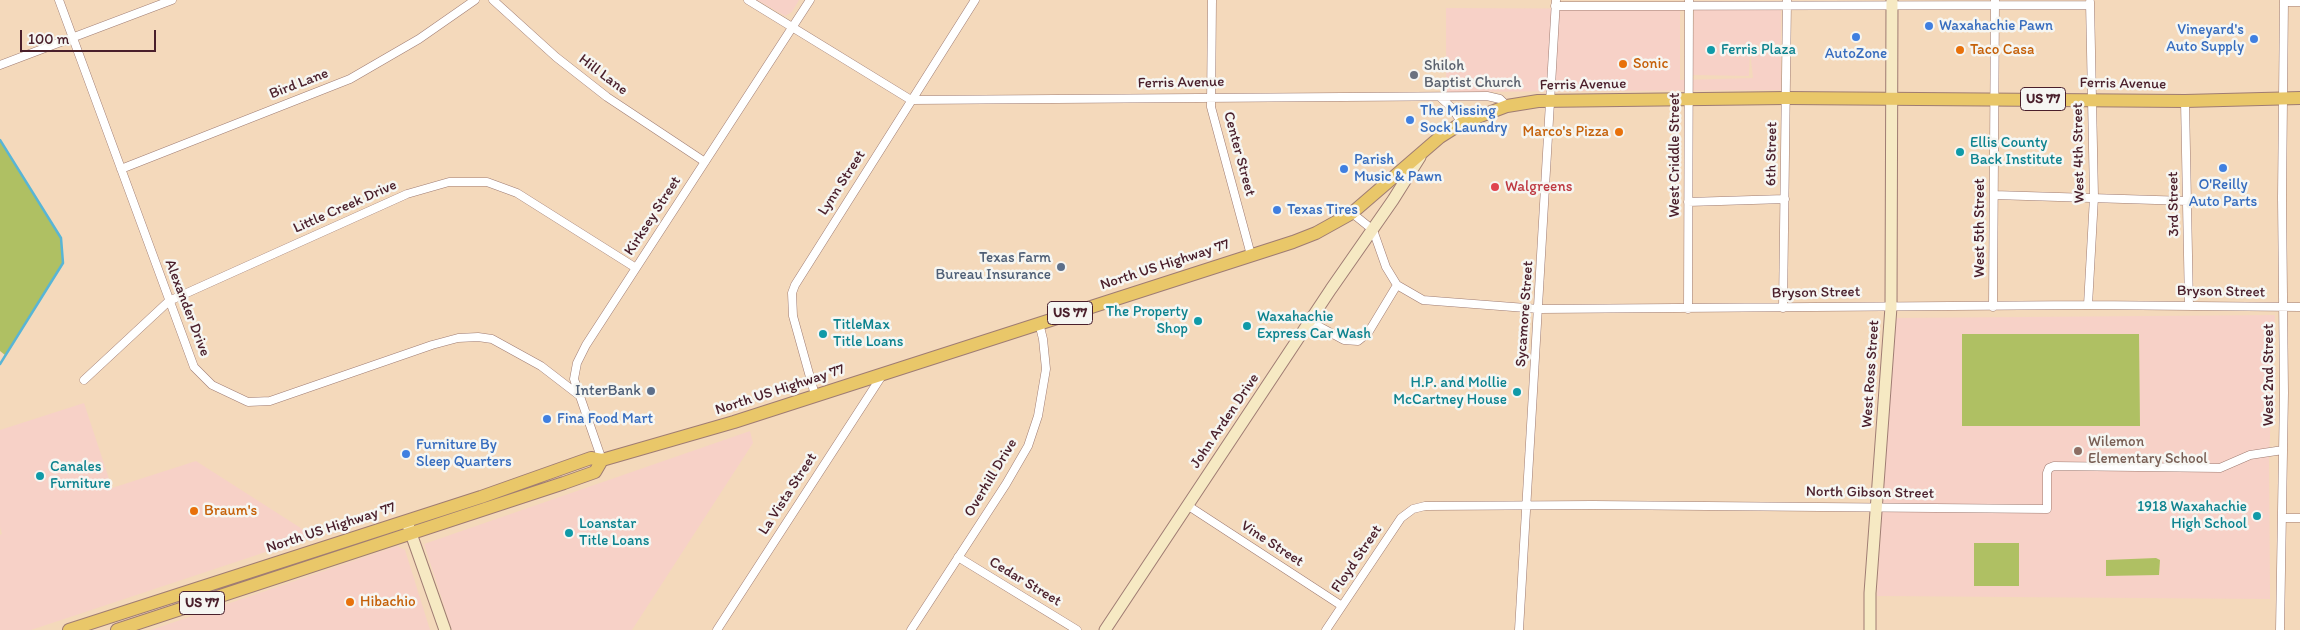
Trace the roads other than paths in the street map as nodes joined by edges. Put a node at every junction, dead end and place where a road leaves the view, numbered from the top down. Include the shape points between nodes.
1 (59, 0) edge
2 (172, 0) edge
3 (475, 0) edge
4 (493, 0) edge
5 (748, 0) edge
6 (810, 0) edge
7 (975, 0) edge
8 (1212, 0) edge
9 (2284, 1) edge
10 (2090, 2) edge
11 (2300, 2) edge
12 (1555, 3) edge
13 (1689, 3) edge
14 (1787, 3) edge
15 (1892, 3) edge
16 (1995, 3) edge
17 (792, 29) junction
18 (71, 38) junction
19 (0, 65) edge
20 (1441, 98) junction
21 (1786, 98) junction
22 (1892, 98) junction
23 (1995, 98) junction
24 (2283, 98) junction
25 (2300, 98) edge
26 (1210, 99) junction
27 (1689, 99) junction
28 (912, 100) junction
29 (2092, 100) junction
30 (1550, 101) junction
31 (2185, 102) junction
32 (1507, 106) junction
33 (1462, 123) junction
34 (1427, 146) junction
35 (705, 162) junction
36 (121, 169) junction
37 (1994, 195) junction
38 (2094, 197) junction
39 (1785, 199) junction
40 (2188, 200) junction
41 (1688, 202) junction
42 (1352, 213) junction
43 (1373, 230) junction
44 (1251, 255) junction
45 (636, 268) junction
46 (1397, 285) junction
47 (169, 301) junction
48 (2088, 305) junction
49 (1891, 306) junction
50 (2189, 306) junction
51 (1993, 307) junction
52 (2283, 307) junction
53 (1783, 308) junction
54 (2300, 308) edge
55 (1539, 309) junction
56 (1688, 309) junction
57 (1310, 321) junction
58 (1039, 323) junction
59 (883, 373) junction
60 (84, 380) dead end
61 (815, 395) junction
62 (580, 396) junction
63 (2282, 450) junction
64 (602, 460) junction
65 (1187, 505) junction
66 (1526, 505) junction
67 (1876, 507) junction
68 (1416, 508) joint
69 (2282, 518) junction
70 (2300, 518) edge
71 (409, 527) junction
72 (958, 557) junction
73 (1342, 606) junction
74 (69, 630) edge
75 (117, 630) edge
76 (444, 630) edge
77 (716, 630) edge
78 (911, 630) edge
79 (1077, 630) edge
80 (1105, 630) edge
81 (1326, 630) edge
82 (1519, 630) edge
83 (1870, 630) edge
84 (2280, 630) edge

1 - 18 street, Alexander Drive
2 - 18 street
3 - 36 street, Bird Lane via 419,39 350,79
4 - 35 street, Hill Lane via 556,57 607,97
5 - 17 street
6 - 17 street, Kirksey Street
7 - 28 street, Lynn Street
8 - 26 street, Center Street
9 - 11 street
9 - 24 street, West 2nd Street
10 - 16 street
10 - 29 street, West 4th Street
12 - 13 street
12 - 30 street, Sycamore Street
13 - 14 street
13 - 27 street, West Criddle Street
14 - 15 street
14 - 21 street, 6th Street
15 - 16 street
15 - 22 street, West Ross Street
16 - 23 street, West 5th Street
17 - 28 street
17 - 35 street, Kirksey Street
18 - 19 street
18 - 36 street, Alexander Drive
20 - 26 street, Ferris Avenue
20 - 32 street, Ferris Avenue via 1493,97
20 - 33 street
21 - 22 main road, Ferris Avenue / US 77
21 - 27 main road, Ferris Avenue / US 77
21 - 39 street, 6th Street
22 - 23 main road, Ferris Avenue / US 77
22 - 49 street, West Ross Street
23 - 29 main road, Ferris Avenue / US 77
23 - 37 street, West 5th Street
24 - 25 main road, Ferris Avenue / US 77
24 - 31 main road, Ferris Avenue / US 77
24 - 52 street, West 2nd Street
26 - 28 street, Ferris Avenue
26 - 44 street, Center Street
27 - 30 main road, Ferris Avenue / US 77
27 - 41 street, West Criddle Street
28 - 61 street, Lynn Street via 792,293 793,316
29 - 31 main road, Ferris Avenue / US 77
29 - 38 street, West 4th Street
30 - 32 main road, Ferris Avenue / US 77
30 - 55 street, Sycamore Street
31 - 40 street, 3rd Street
32 - 33 main road, North US Highway 77 / US 77
33 - 34 main road, North US Highway 77 / US 77
34 - 42 main road, North US Highway 77 / US 77
34 - 43 street
35 - 45 street, Kirksey Street
36 - 47 street, Alexander Drive
37 - 38 street
37 - 51 street, West 5th Street
38 - 40 street
38 - 48 street, West 4th Street
39 - 41 street
39 - 53 street, 6th Street
40 - 50 street, 3rd Street
41 - 56 street, West Criddle Street
42 - 43 street
42 - 44 main road, North US Highway 77 / US 77 via 1316,233
43 - 46 street via 1386,267
43 - 57 street, John Arden Drive
44 - 58 main road, North US Highway 77 / US 77
45 - 47 street, Little Creek Drive via 516,193 487,182 465,180 407,194
45 - 62 street, Kirksey Street via 576,363 574,379
46 - 55 street, Bryson Street via 1423,300
46 - 57 street via 1368,333 1358,340 1344,340
47 - 60 street, Little Creek Drive
47 - 62 street, Alexander Drive via 194,367 212,385 248,402 270,401 432,345 478,337 492,339 534,362
48 - 50 street, Bryson Street
48 - 51 street, Bryson Street
49 - 51 street, Bryson Street
49 - 53 street, Bryson Street
49 - 67 street, West Ross Street
50 - 52 street, Bryson Street
52 - 54 street, Bryson Street
52 - 63 street, West 2nd Street
53 - 56 street, Bryson Street
55 - 56 street, Bryson Street
55 - 66 street, Sycamore Street
57 - 65 street, John Arden Drive
58 - 59 main road, North US Highway 77 / US 77
58 - 72 street, Overhill Drive via 1046,369 1035,424 1020,461
59 - 61 main road, North US Highway 77 / US 77
59 - 77 street, La Vista Street
61 - 64 main road, North US Highway 77 / US 77
62 - 64 street, Kirksey Street
63 - 67 street, North Gibson Street via 2250,455 2220,468 2054,466 2047,473 2047,509
63 - 69 street, West 2nd Street
64 - 71 main road, North US Highway 77 / US 77 via 595,472
65 - 73 street, Vine Street
65 - 80 street, John Arden Drive
66 - 67 street, North Gibson Street
66 - 68 street, North Gibson Street
66 - 82 street, Sycamore Street
67 - 83 street, West Ross Street
68 - 73 street, Floyd Street via 1401,518
69 - 70 street
69 - 84 street, West 2nd Street
71 - 74 main road, North US Highway 77 / US 77
71 - 75 main road, North US Highway 77 / US 77
71 - 76 street
72 - 78 street, Overhill Drive
72 - 79 street, Cedar Street
73 - 81 street, Floyd Street

